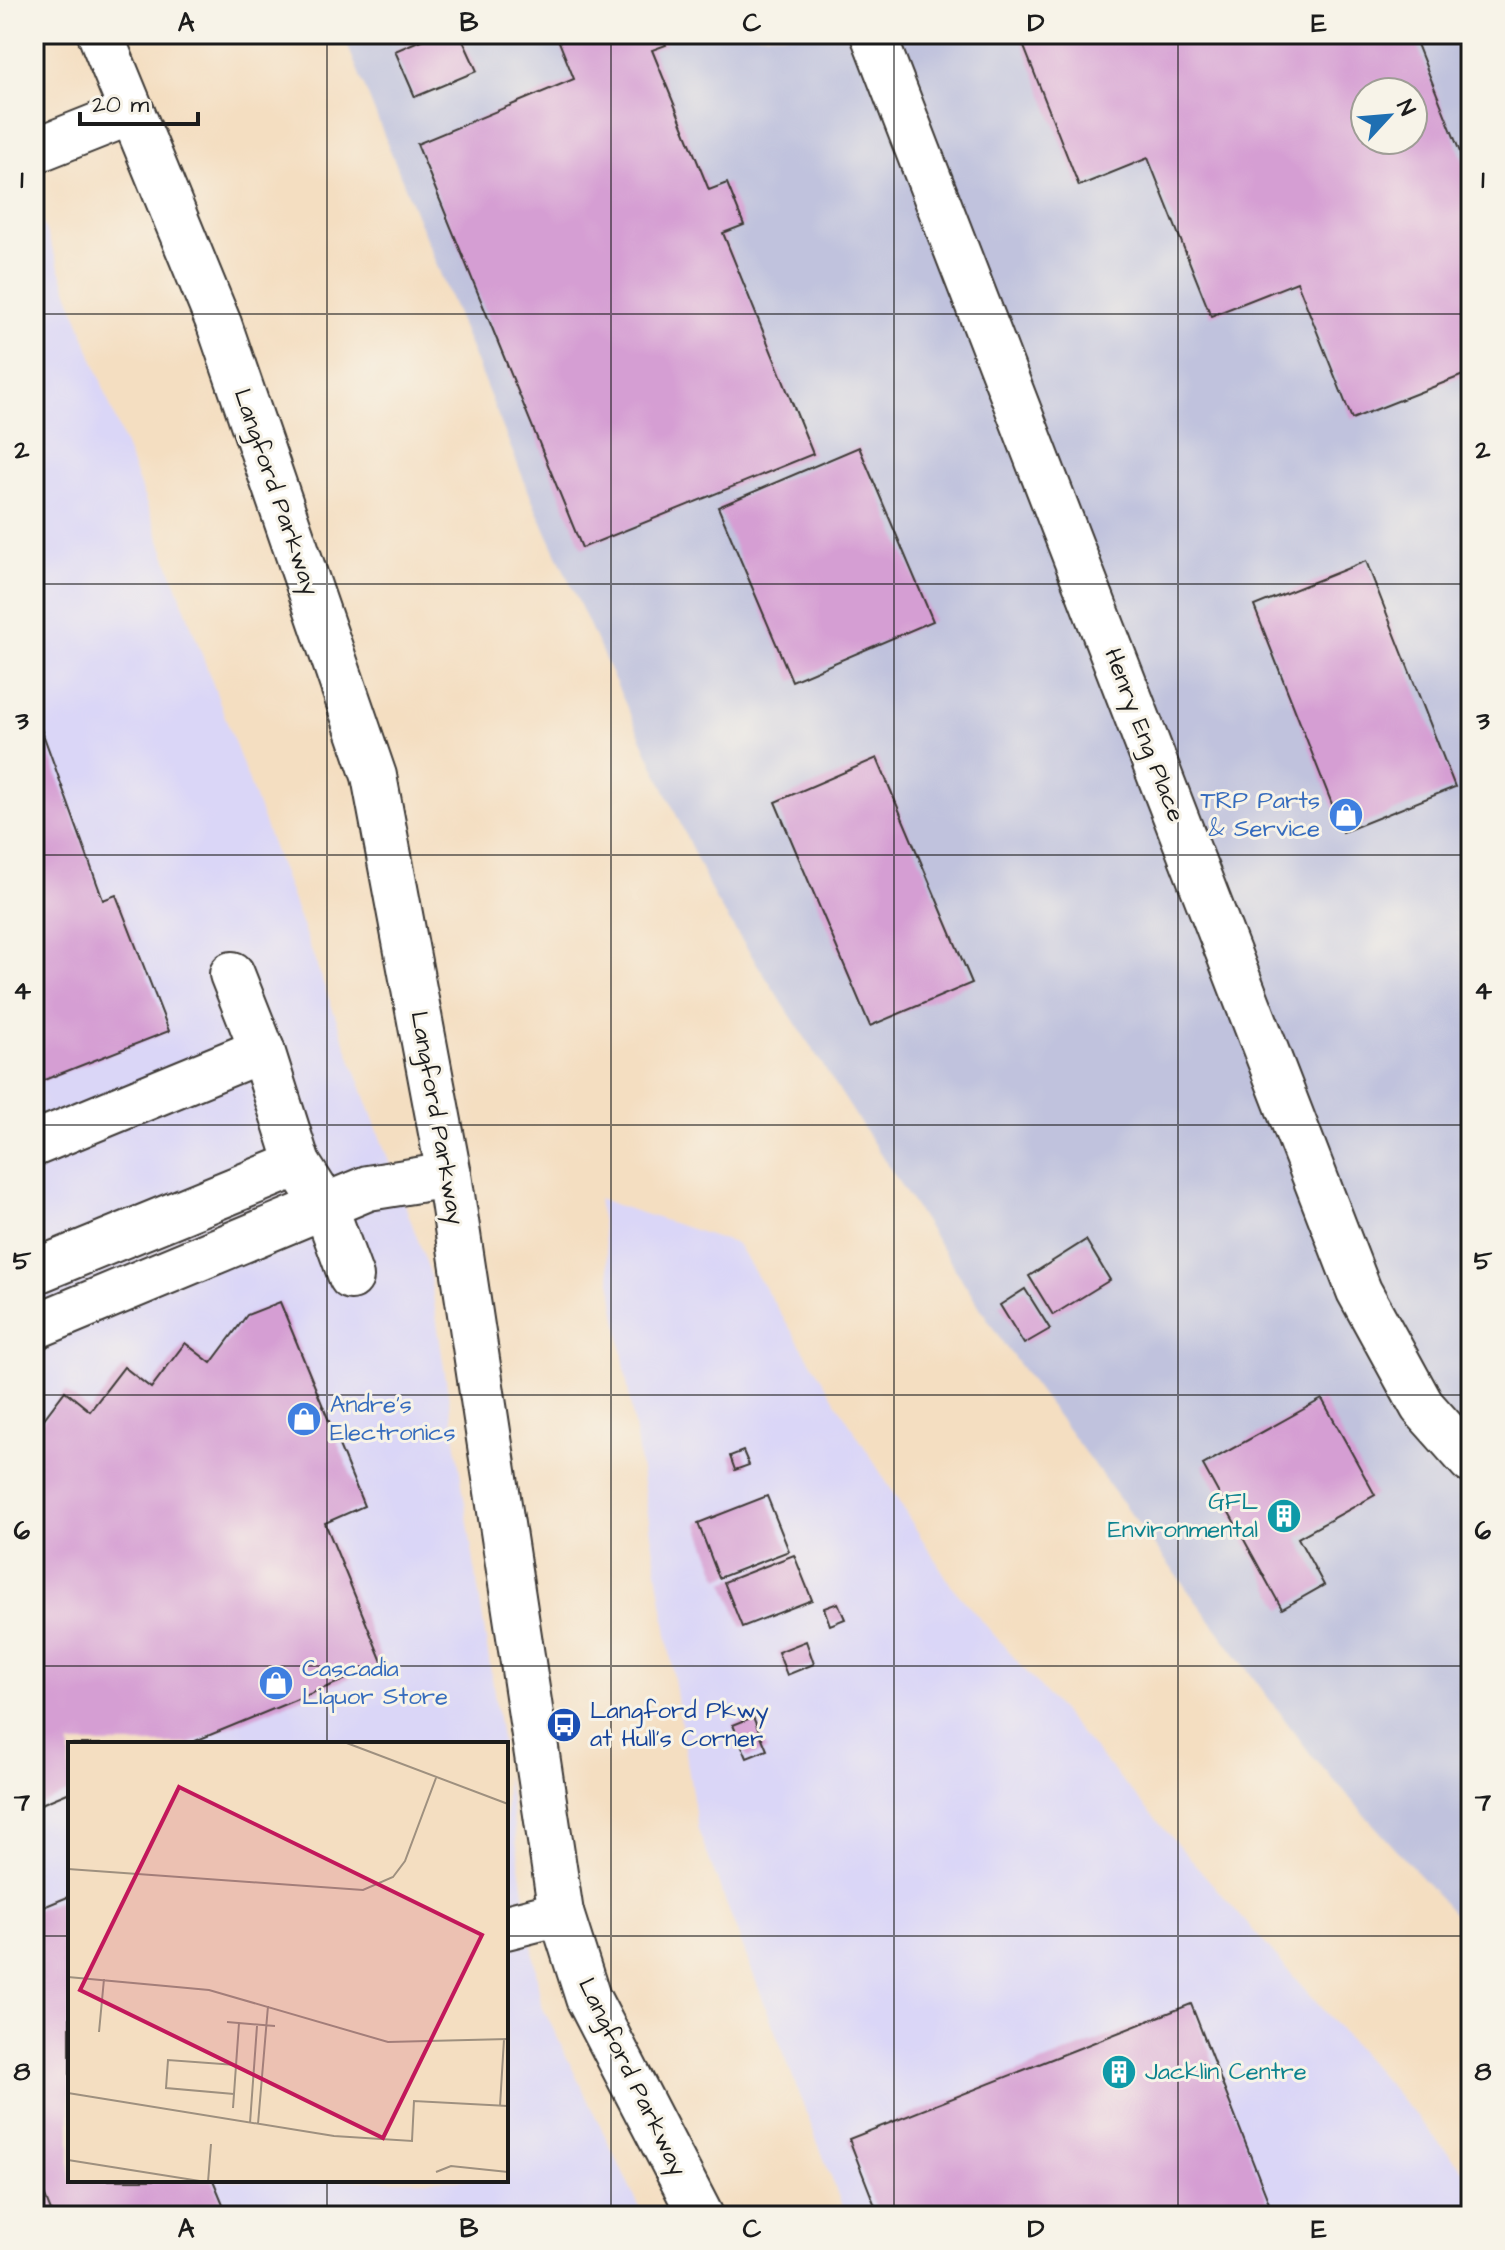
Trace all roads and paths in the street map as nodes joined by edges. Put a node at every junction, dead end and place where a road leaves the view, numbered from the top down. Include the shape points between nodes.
1 (100, 34) edge
2 (873, 34) edge
3 (132, 112) junction
4 (34, 151) edge
5 (232, 974) dead end
6 (262, 1050) junction
7 (34, 1144) edge
8 (298, 1164) junction
9 (449, 1175) junction
10 (325, 1206) junction
11 (34, 1272) edge
12 (351, 1277) dead end
13 (34, 1327) edge
14 (1471, 1461) edge
15 (561, 1913) junction
16 (508, 1926) edge
17 (701, 2216) edge

1 - 3 main road, Langford Parkway
2 - 14 main road, Henry Eng Place via 1359,1291 1422,1406
3 - 4 main road
3 - 9 main road, Langford Parkway via 219,324 374,776
5 - 6 main road
6 - 7 main road
6 - 8 main road
8 - 10 main road
8 - 11 main road
9 - 10 main road via 368,1188
9 - 15 main road, Langford Parkway
10 - 12 main road
10 - 13 main road
15 - 16 main road
15 - 17 main road, Langford Parkway via 588,1998

